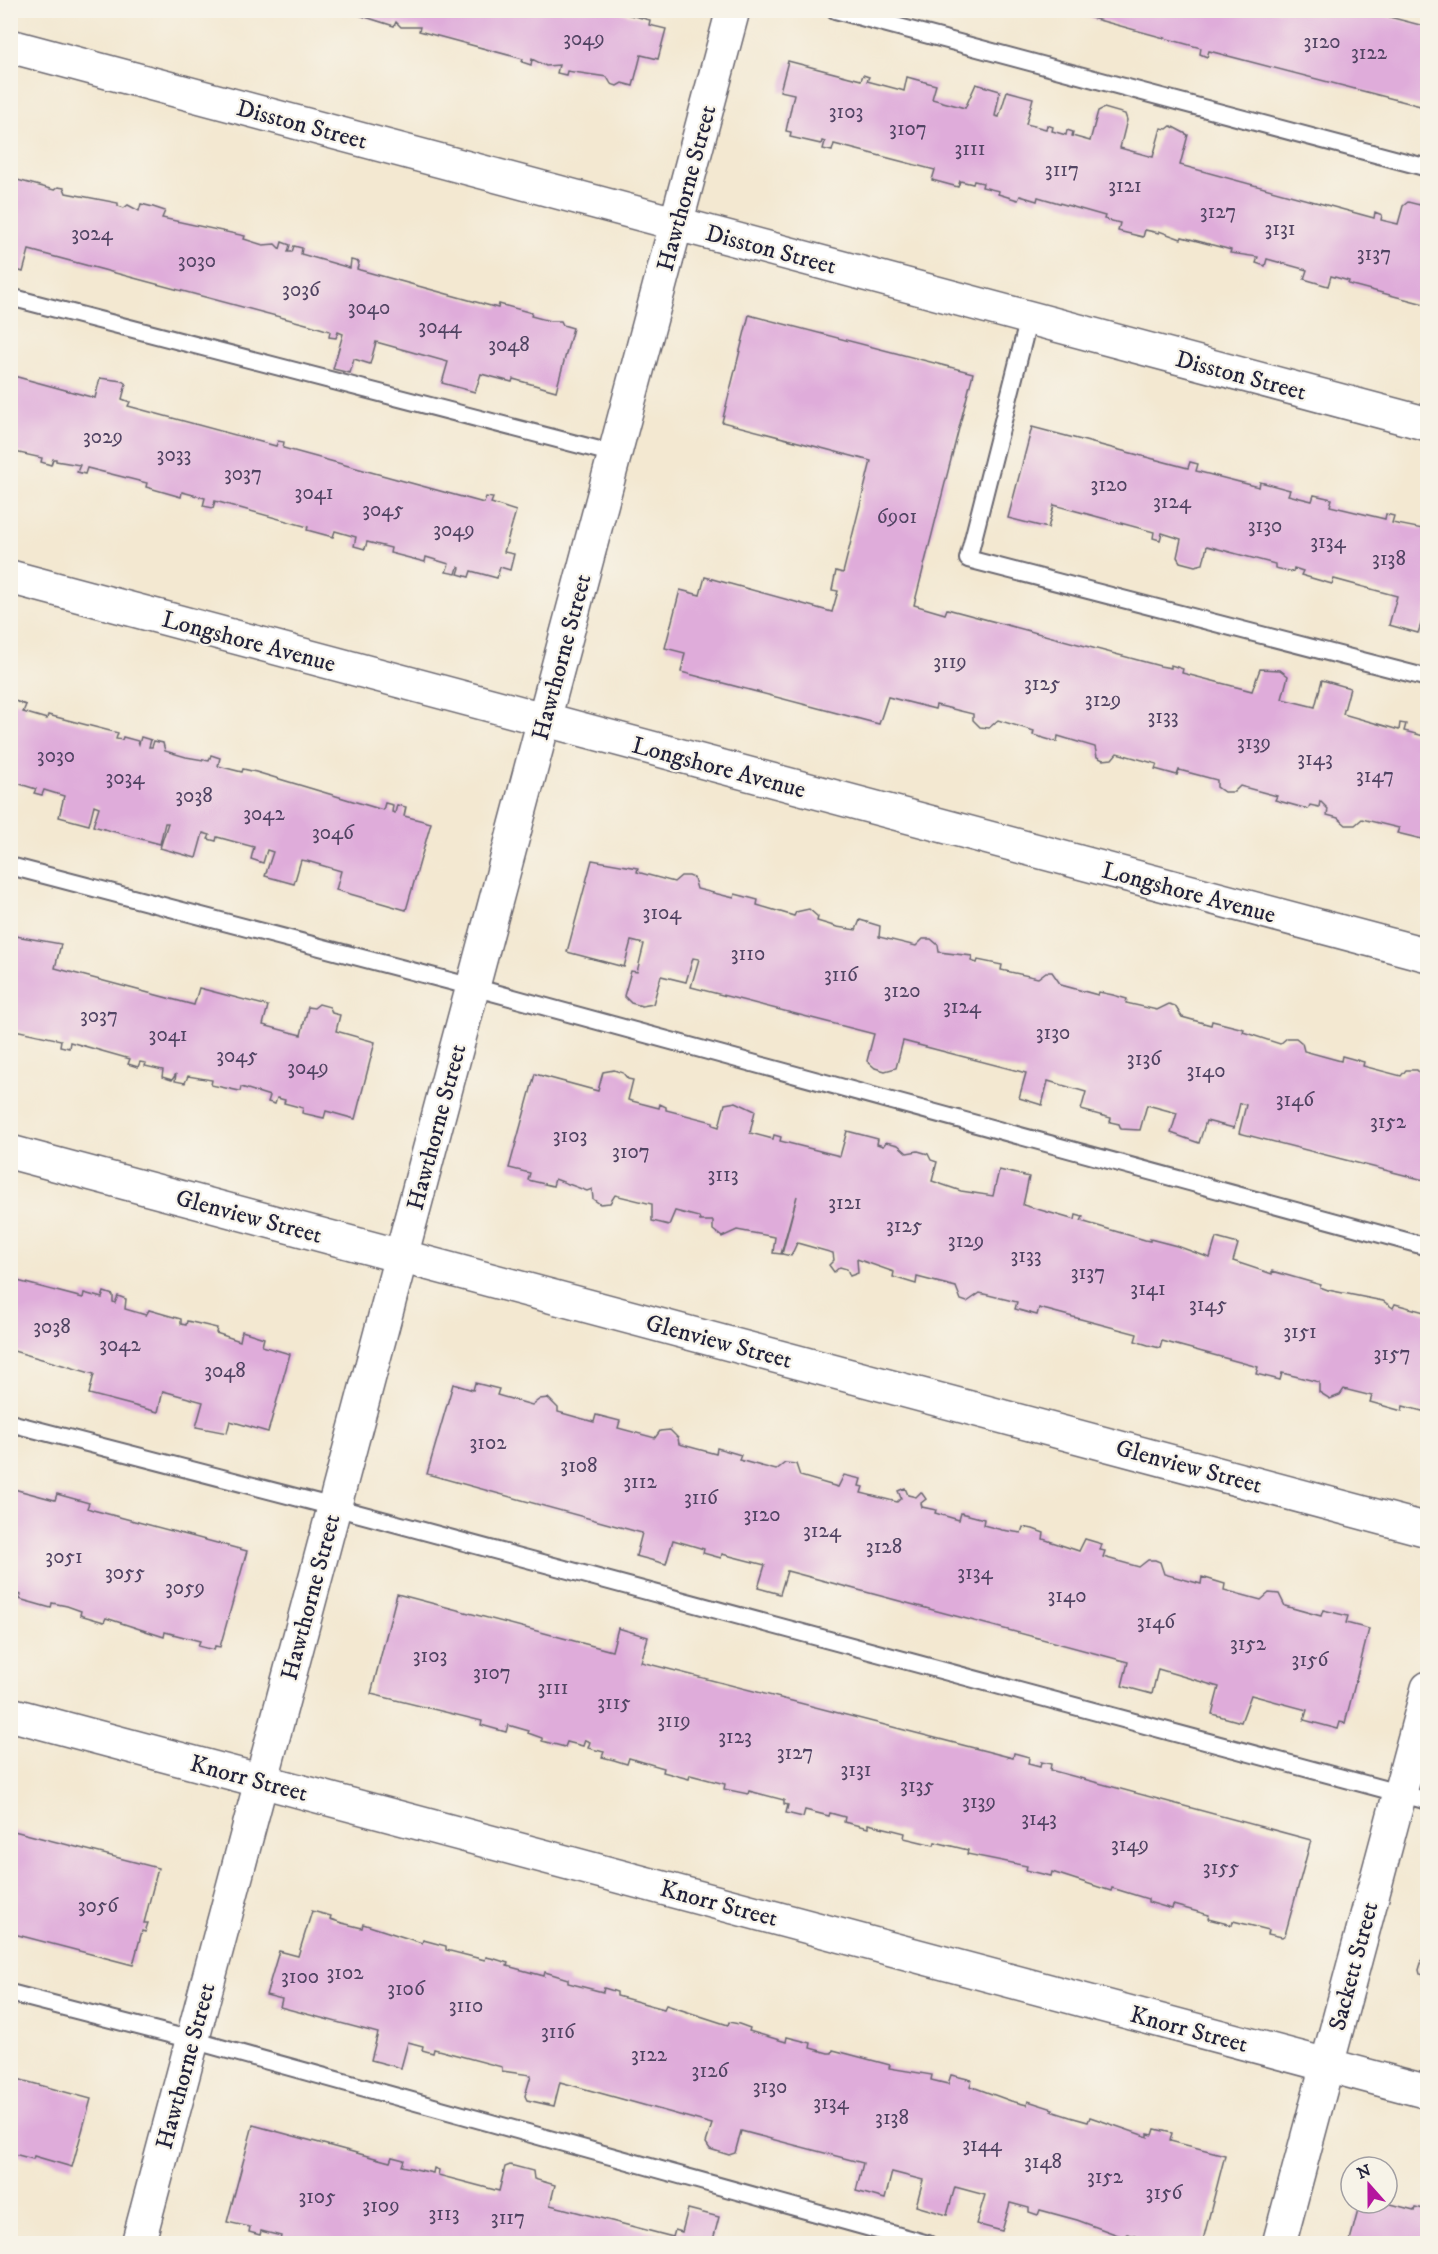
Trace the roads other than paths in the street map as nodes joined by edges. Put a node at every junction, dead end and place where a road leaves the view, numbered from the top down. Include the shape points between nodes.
1 (733, 10) edge
2 (835, 10) edge
3 (10, 46) edge
4 (1428, 168) edge
5 (676, 224) junction
6 (10, 297) edge
7 (1029, 318) junction
8 (1428, 424) edge
9 (615, 454) junction
10 (10, 577) edge
11 (1428, 678) edge
12 (544, 719) junction
13 (10, 866) edge
14 (1428, 956) edge
15 (473, 987) junction
16 (10, 1152) edge
17 (1428, 1247) edge
18 (401, 1256) junction
19 (10, 1423) edge
20 (334, 1507) junction
21 (1428, 1530) edge
22 (1428, 1688) edge
23 (10, 1714) edge
24 (261, 1782) junction
25 (1414, 1797) edge
26 (10, 1993) edge
27 (192, 2040) junction
28 (1325, 2066) junction
29 (1428, 2092) edge
30 (138, 2244) edge
31 (928, 2244) edge
32 (1279, 2244) edge

1 - 5 street, Hawthorne Street
2 - 4 lane
3 - 5 street, Disston Street
5 - 7 street, Disston Street
5 - 9 street, Hawthorne Street
6 - 9 lane
7 - 8 street, Disston Street
7 - 11 lane via 968,559
9 - 12 street, Hawthorne Street
10 - 12 street, Longshore Avenue
12 - 14 street, Longshore Avenue
12 - 15 street, Hawthorne Street
13 - 15 lane
15 - 17 lane
15 - 18 street, Hawthorne Street
16 - 18 street, Glenview Street
18 - 20 street, Hawthorne Street
18 - 21 street, Glenview Street
19 - 20 lane
20 - 24 street, Hawthorne Street
20 - 25 lane
22 - 25 street, Sackett Street
23 - 24 street, Knorr Street
24 - 27 street, Hawthorne Street
24 - 28 street, Knorr Street
25 - 28 street, Sackett Street
26 - 27 lane
27 - 30 street, Hawthorne Street
27 - 31 lane
28 - 29 street, Knorr Street
28 - 32 street, Sackett Street

